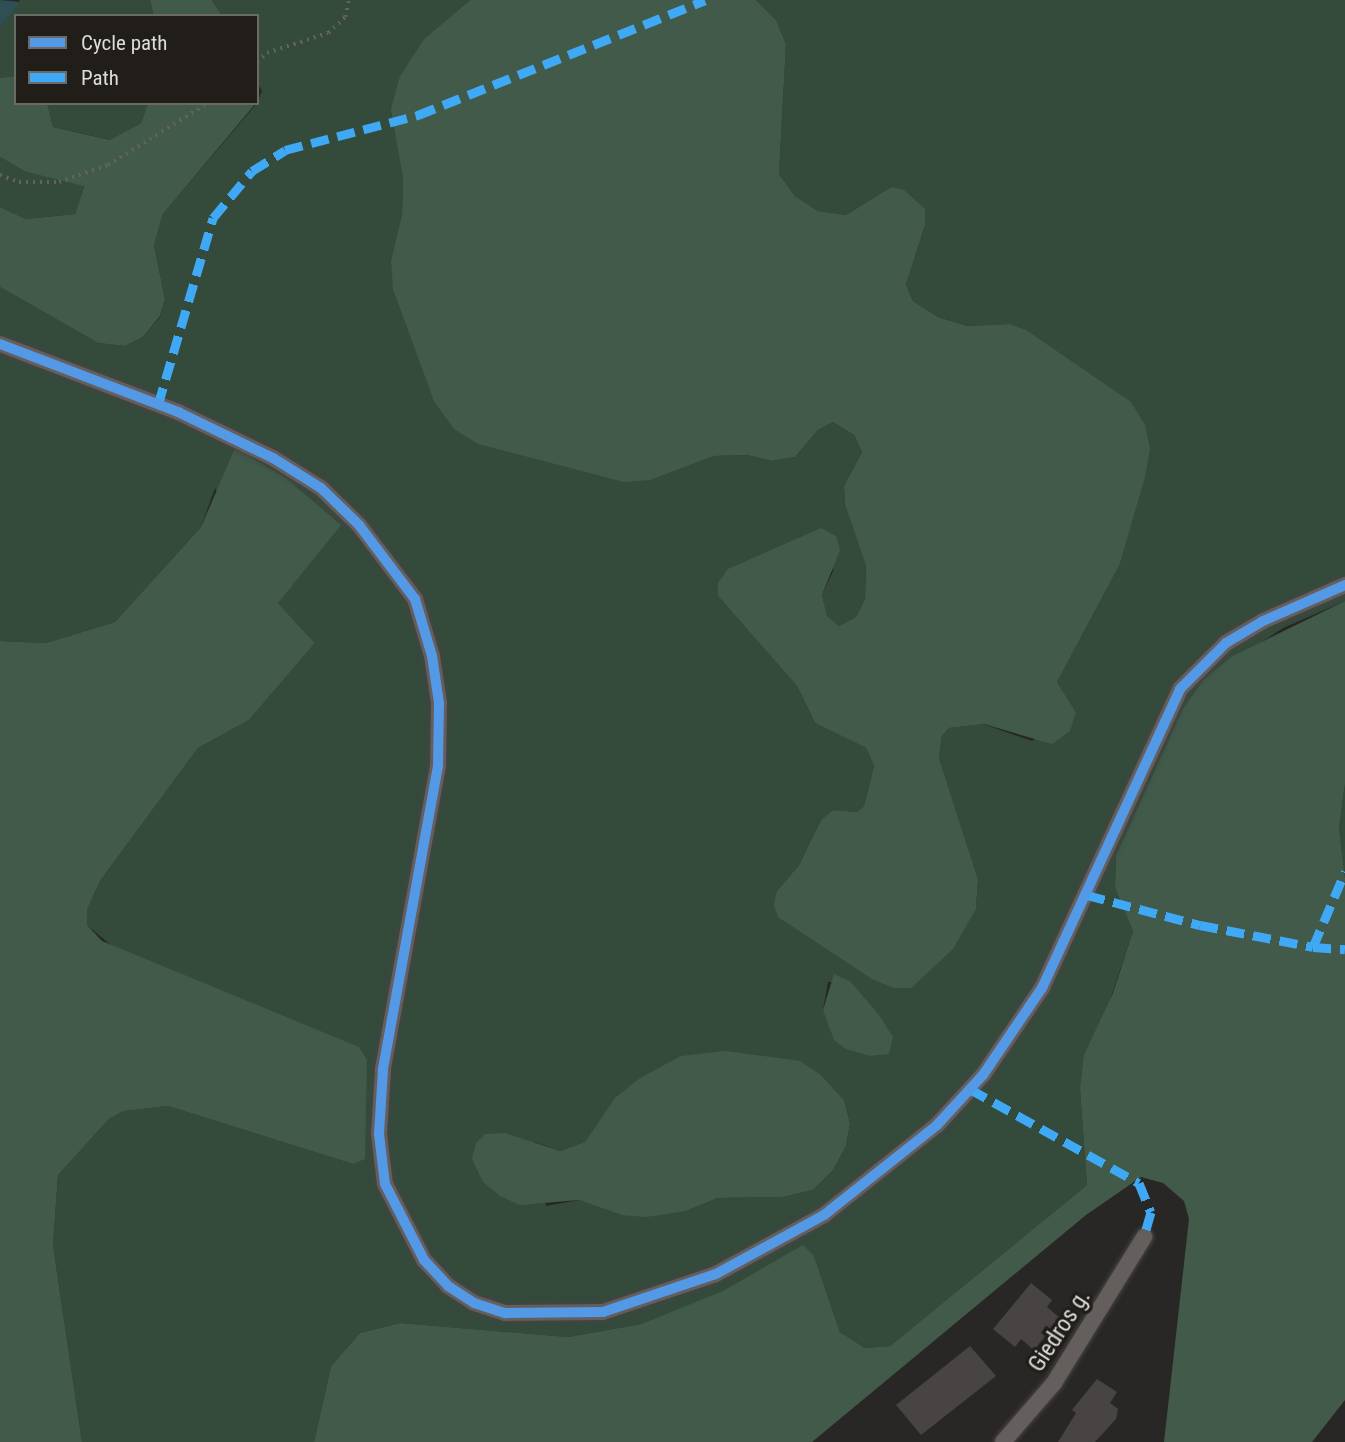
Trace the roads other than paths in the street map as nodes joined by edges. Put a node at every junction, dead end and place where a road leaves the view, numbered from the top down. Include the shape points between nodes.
1 (0, 344) edge
2 (1345, 585) edge
3 (1144, 1237) dead end
4 (1003, 1442) edge

1 - 2 street via 178,412 273,458 321,488 359,525 415,599 432,656 439,703 438,766 383,1070 379,1134 385,1184 424,1260 448,1286 474,1303 505,1313 603,1312 716,1274 824,1215 937,1125 990,1065 1042,988 1180,689 1226,643
3 - 4 street, Giedros g. via 1054,1382

